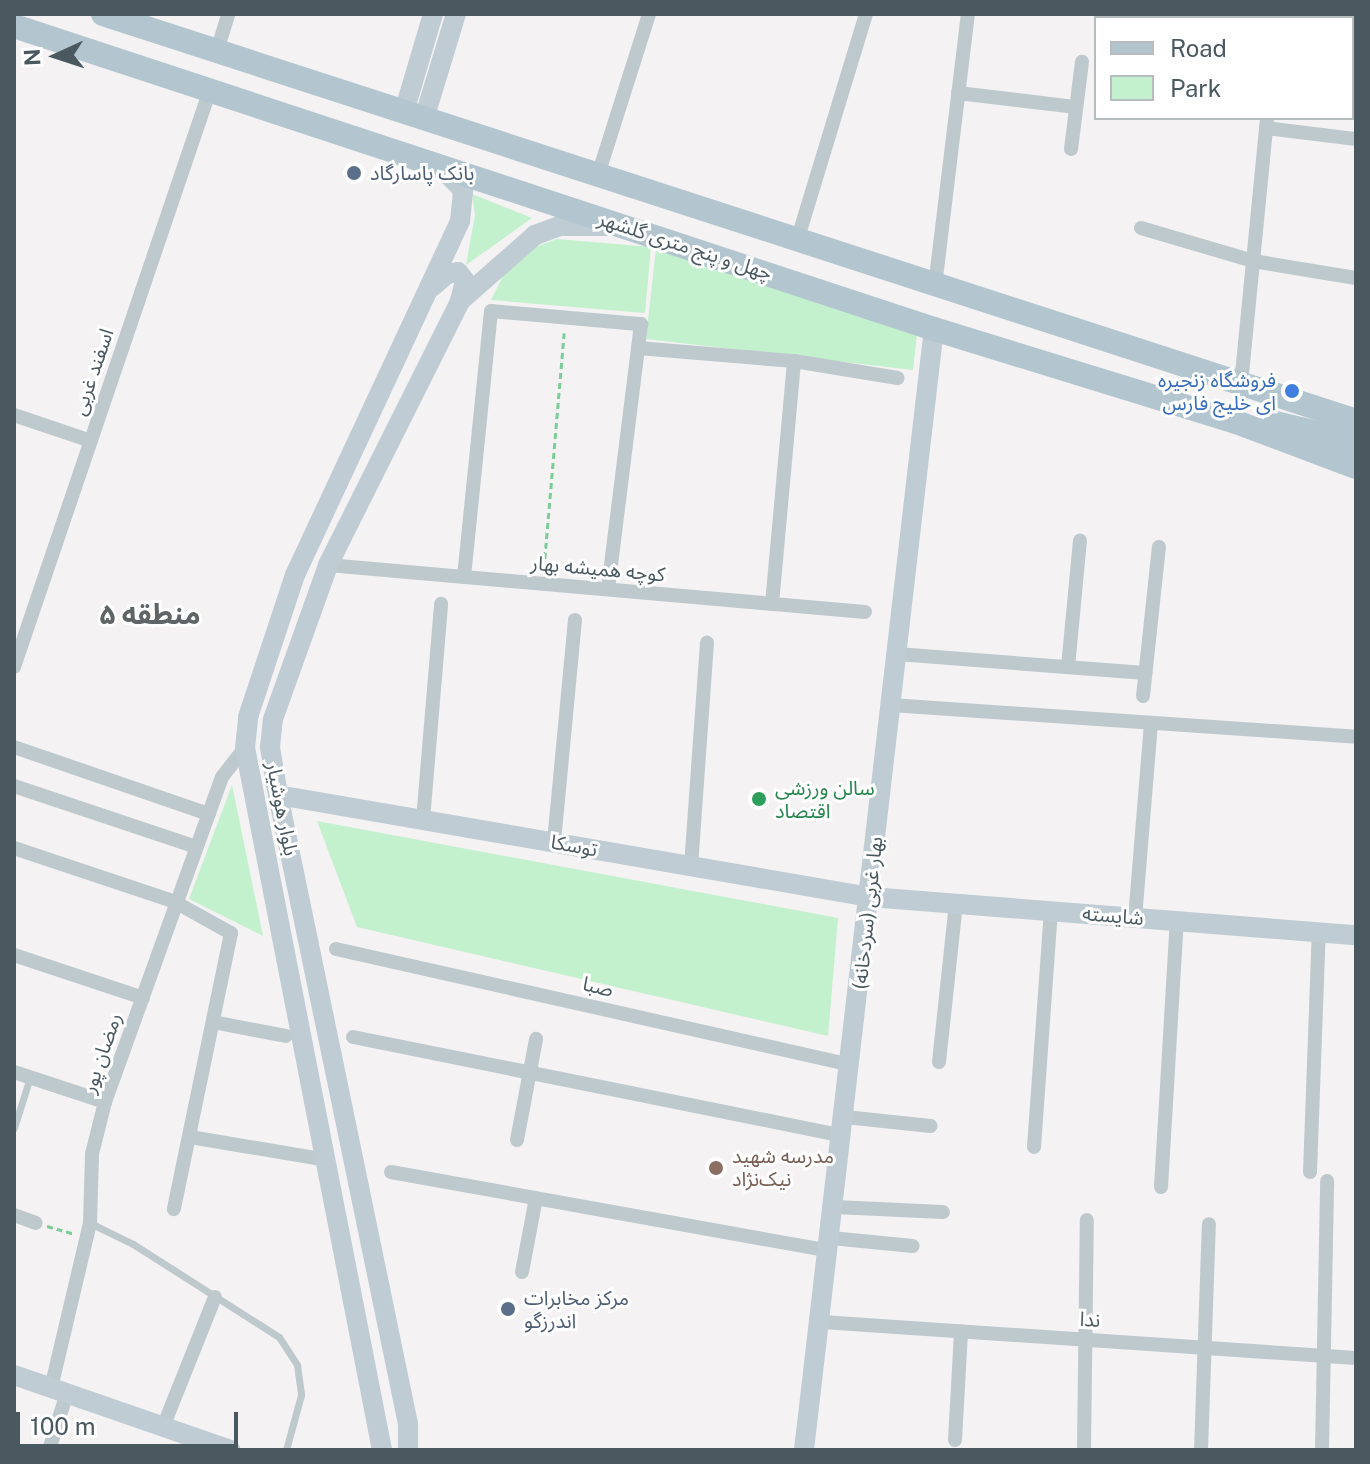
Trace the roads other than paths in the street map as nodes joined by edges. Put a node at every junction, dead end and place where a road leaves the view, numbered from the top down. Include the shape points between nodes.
1 (103, 14) edge
2 (228, 14) edge
3 (433, 14) edge
4 (456, 14) edge
5 (649, 14) edge
6 (866, 14) edge
7 (968, 14) edge
8 (1246, 14) edge
9 (1278, 16) edge
10 (16, 33) edge
11 (217, 51) junction
12 (1082, 62) dead end
13 (417, 67) junction
14 (437, 76) junction
15 (210, 90) junction
16 (958, 93) junction
17 (1076, 107) junction
18 (414, 116) junction
19 (1267, 123) edge
20 (1356, 139) edge
21 (1071, 149) dead end
22 (440, 166) junction
23 (598, 175) junction
24 (632, 227) junction
25 (1141, 228) dead end
26 (797, 241) junction
27 (1253, 261) junction
28 (1356, 278) edge
29 (935, 286) junction
30 (432, 287) junction
31 (460, 301) junction
32 (934, 329) junction
33 (638, 348) junction
34 (794, 361) junction
35 (898, 378) dead end
36 (1241, 384) junction
37 (14, 415) edge
38 (1356, 421) edge
39 (1236, 422) junction
40 (91, 441) junction
41 (1356, 442) edge
42 (1356, 467) edge
43 (1080, 541) dead end
44 (1159, 547) dead end
45 (328, 565) junction
46 (464, 577) junction
47 (608, 589) junction
48 (441, 604) dead end
49 (772, 604) junction
50 (865, 612) dead end
51 (575, 620) dead end
52 (707, 643) dead end
53 (897, 654) junction
54 (14, 667) edge
55 (1068, 667) junction
56 (1145, 673) junction
57 (1143, 696) dead end
58 (891, 705) junction
59 (1151, 723) junction
60 (1356, 737) edge
61 (14, 747) edge
62 (245, 748) junction
63 (14, 786) edge
64 (278, 795) junction
65 (209, 814) junction
66 (423, 820) junction
67 (554, 842) junction
68 (196, 847) junction
69 (14, 848) edge
70 (691, 866) junction
71 (870, 897) junction
72 (175, 902) junction
73 (956, 903) junction
74 (1051, 911) junction
75 (1135, 918) junction
76 (1177, 921) junction
77 (1319, 932) junction
78 (1356, 935) edge
79 (336, 949) dead end
80 (14, 955) edge
81 (143, 998) junction
82 (213, 1022) junction
83 (286, 1036) dead end
84 (353, 1037) dead end
85 (536, 1039) dead end
86 (939, 1062) dead end
87 (851, 1065) junction
88 (14, 1072) edge
89 (530, 1075) junction
90 (30, 1077) junction
91 (105, 1102) junction
92 (844, 1126) junction
93 (931, 1126) dead end
94 (14, 1128) edge
95 (190, 1137) junction
96 (517, 1140) dead end
97 (1034, 1147) dead end
98 (329, 1168) junction
99 (355, 1171) junction
100 (391, 1172) dead end
101 (1310, 1172) dead end
102 (1327, 1181) dead end
103 (1161, 1187) dead end
104 (536, 1198) junction
105 (835, 1207) junction
106 (174, 1209) dead end
107 (943, 1212) dead end
108 (14, 1215) edge
109 (1087, 1220) dead end
110 (36, 1223) road end
111 (366, 1224) junction
112 (1209, 1224) dead end
113 (341, 1227) junction
114 (88, 1230) junction
115 (831, 1245) junction
116 (913, 1246) dead end
117 (522, 1272) dead end
118 (215, 1297) junction
119 (822, 1322) junction
120 (961, 1331) junction
121 (1085, 1340) junction
122 (1204, 1348) junction
123 (1325, 1356) junction
124 (1356, 1358) edge
125 (14, 1375) edge
126 (59, 1390) junction
127 (163, 1427) junction
128 (955, 1440) dead end
129 (192, 1444) edge
130 (49, 1450) edge
131 (230, 1450) edge
132 (286, 1450) edge
133 (382, 1450) edge
134 (408, 1450) edge
135 (804, 1450) edge
136 (1084, 1450) edge
137 (1201, 1450) edge
138 (1322, 1450) edge

1 - 11 main road, چهل و پنج متری گلشهر
2 - 11 street
3 - 13 main road
4 - 14 main road
5 - 23 street
6 - 26 street
7 - 16 street
8 - 9 street
10 - 15 main road, چهل و پنج متری گلشهر
11 - 18 main road, چهل و پنج متری گلشهر
12 - 17 street
13 - 14 main road via 421,80
13 - 18 main road
14 - 18 main road
15 - 22 main road, چهل و پنج متری گلشهر
15 - 40 street, اسفند غربی
16 - 17 street
16 - 29 street
17 - 21 street
18 - 23 main road, چهل و پنج متری گلشهر
19 - 20 street
19 - 27 street
22 - 24 main road, چهل و پنج متری گلشهر
22 - 30 main road, بلوار هوشیار via 463,190 463,210
23 - 26 main road, چهل و پنج متری گلشهر
24 - 31 main road, بلوار هوشیار via 560,226 535,235
24 - 32 main road, چهل و پنج متری گلشهر
25 - 27 street
26 - 29 main road, چهل و پنج متری گلشهر
27 - 28 street
27 - 36 street
29 - 36 main road, چهل و پنج متری گلشهر
30 - 31 main road via 458,272 465,281
30 - 62 main road, بلوار هوشیار via 295,575 248,717
31 - 45 main road, بلوار هوشیار
32 - 39 main road, چهل و پنج متری گلشهر
32 - 53 main road, بهار غربی (سردخانه)
33 - 34 street
33 - 46 street via 641,324 491,311
33 - 47 street
34 - 35 street
34 - 49 street
36 - 38 main road, چهل و پنج متری گلشهر
37 - 40 street
39 - 41 main road via 1275,423
39 - 42 main road, چهل و پنج متری گلشهر
40 - 54 street, اسفند غربی
43 - 55 street
44 - 56 street
45 - 46 street, کوچه همیشه بهار
45 - 64 main road, بلوار هوشیار via 273,719 270,747
46 - 47 street, کوچه همیشه بهار
47 - 49 street, کوچه همیشه بهار
48 - 66 street
49 - 50 street, کوچه همیشه بهار
51 - 67 street
52 - 70 street
53 - 55 street
53 - 58 main road, بهار غربی (سردخانه)
55 - 56 street
56 - 57 street
58 - 59 street
58 - 71 main road, بهار غربی (سردخانه)
59 - 60 street
59 - 75 street
61 - 65 street
62 - 65 street, رمضان پور via 222,777
62 - 98 main road, بلوار هوشیار
63 - 68 street
64 - 66 main road, توسکا
64 - 99 main road, بلوار هوشیار
65 - 68 street, رمضان پور
66 - 67 main road, توسکا
67 - 70 main road, توسکا
68 - 72 street, رمضان پور
69 - 72 street
70 - 71 main road, توسکا
71 - 73 main road, شایسته
71 - 87 main road, بهار غربی (سردخانه)
72 - 81 street, رمضان پور
72 - 82 street via 231,933
73 - 74 main road, شایسته
73 - 86 street
74 - 75 main road, شایسته
74 - 97 street
75 - 76 main road, شایسته
76 - 77 main road, شایسته
76 - 103 street
77 - 78 main road, شایسته
77 - 101 street
79 - 87 street, صبا
80 - 81 street
81 - 91 street, رمضان پور
82 - 83 street
82 - 95 street
84 - 89 street
85 - 89 street
87 - 92 main road, بهار غربی (سردخانه)
88 - 90 street
89 - 92 street
89 - 96 street
90 - 91 street
90 - 94 lane
91 - 114 street, رمضان پور via 92,1154
92 - 93 street
92 - 105 main road, بهار غربی (سردخانه)
95 - 98 street
95 - 106 street
98 - 99 main road via 346,1180
98 - 113 main road, بلوار هوشیار
99 - 111 main road, بلوار هوشیار
100 - 104 street
102 - 123 street
104 - 115 street
104 - 117 street
105 - 107 street
105 - 115 main road, بهار غربی (سردخانه)
108 - 110 street
109 - 121 street
111 - 113 main road via 353,1220
111 - 134 main road, بلوار هوشیار via 408,1424
112 - 122 street
113 - 133 main road, بلوار هوشیار
114 - 118 lane via 133,1244
114 - 126 street, رمضان پور
115 - 116 street
115 - 119 main road, بهار غربی (سردخانه)
118 - 127 street
118 - 132 lane via 279,1337 297,1365 301,1395
119 - 120 street, ندا
119 - 135 main road, بهار غربی (سردخانه)
120 - 121 street, ندا
120 - 128 street
121 - 122 street, ندا
121 - 136 street
122 - 123 street, ندا
122 - 137 street
123 - 124 street, ندا
123 - 138 street
125 - 126 main road
126 - 127 main road
126 - 130 street, رمضان پور
127 - 129 main road
129 - 131 main road

